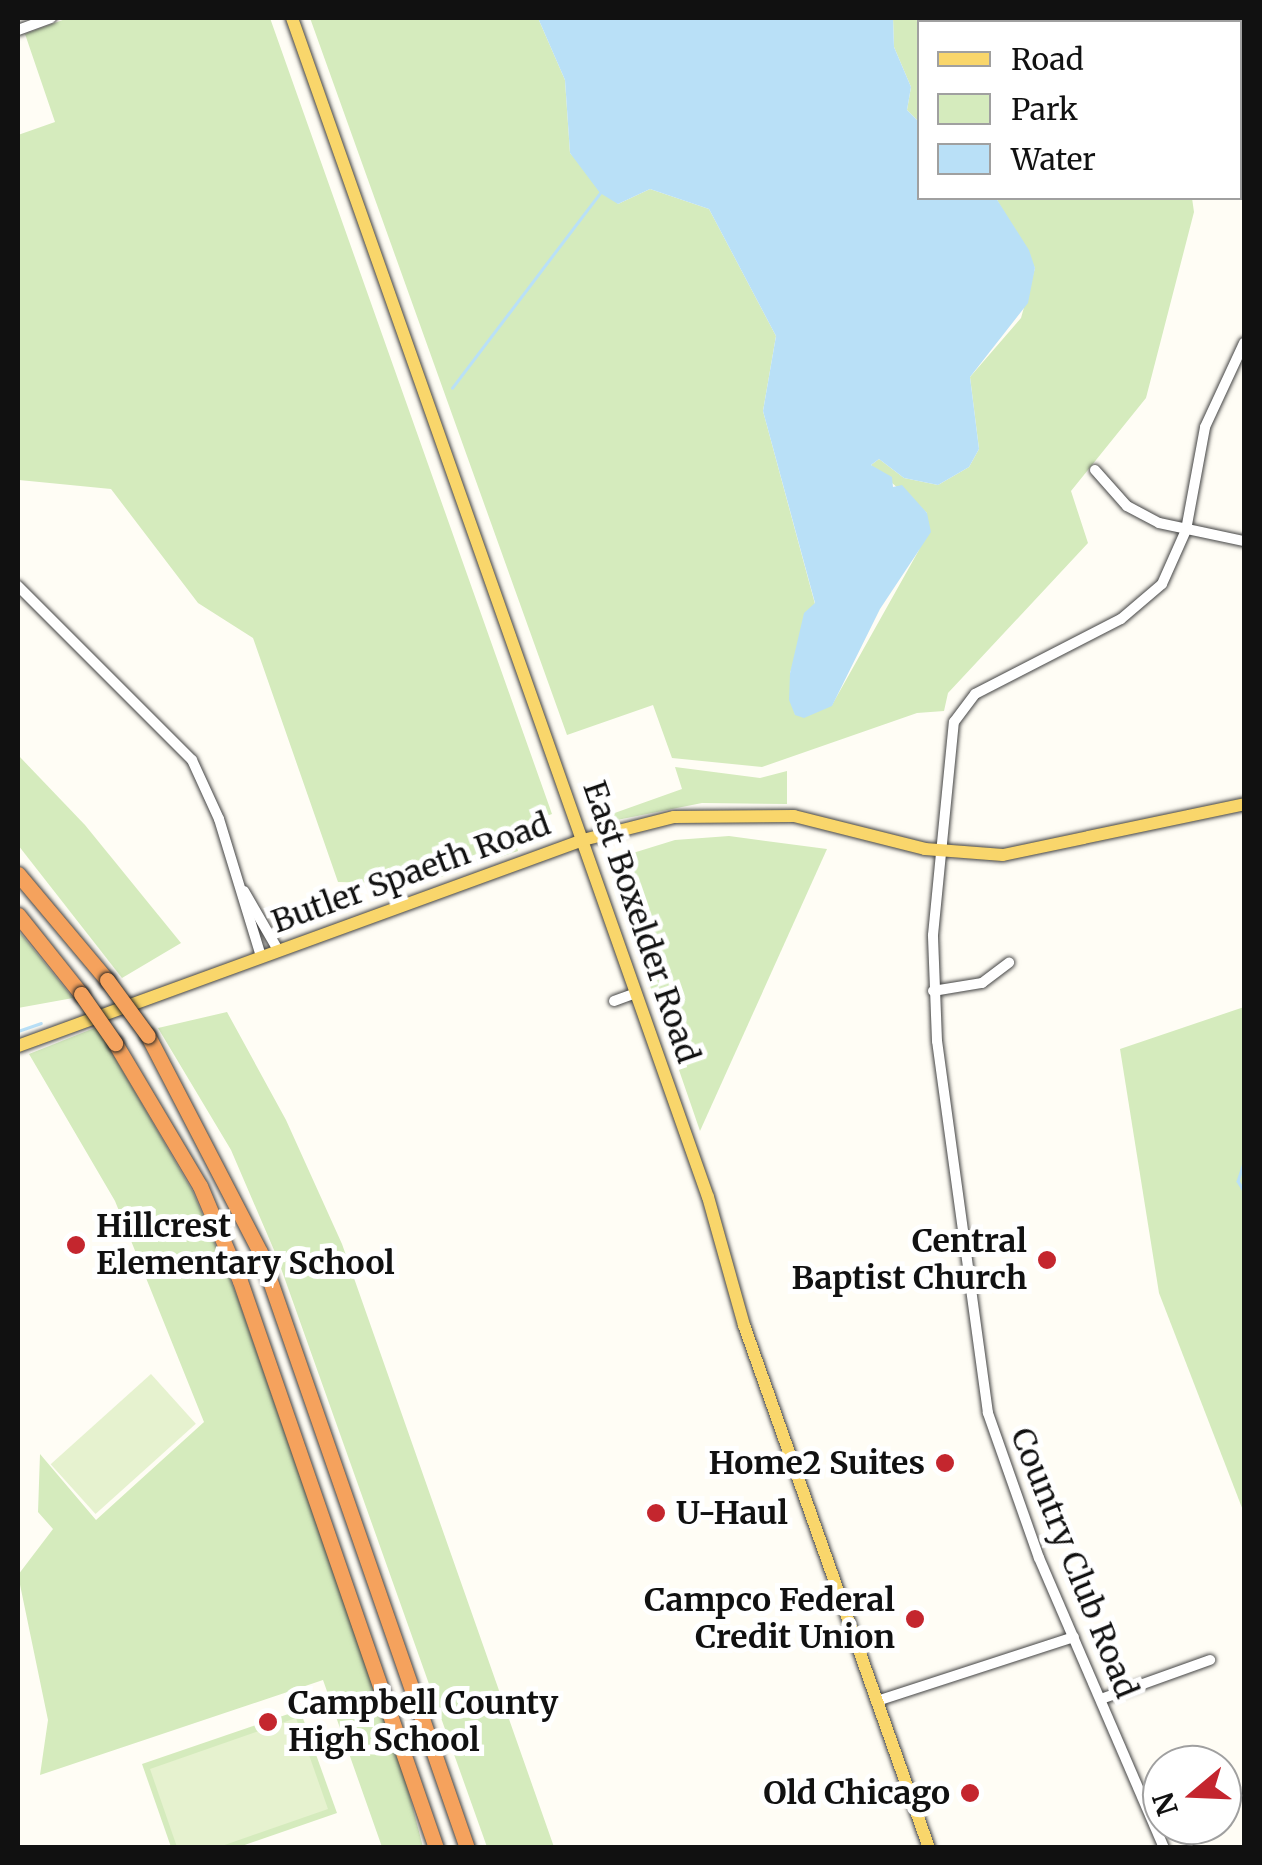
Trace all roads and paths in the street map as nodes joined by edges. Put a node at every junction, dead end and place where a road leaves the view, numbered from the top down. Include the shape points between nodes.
1 (51, 18) edge
2 (292, 18) edge
3 (18, 30) edge
4 (1244, 343) edge
5 (1095, 470) dead end
6 (1186, 530) junction
7 (1244, 540) edge
8 (18, 586) edge
9 (1244, 804) edge
10 (584, 840) junction
11 (939, 851) junction
12 (18, 874) edge
13 (244, 890) junction
14 (18, 915) edge
15 (278, 950) junction
16 (261, 956) junction
17 (1009, 963) dead end
18 (933, 991) junction
19 (636, 992) junction
20 (614, 1001) dead end
21 (18, 1046) edge
22 (1074, 1637) junction
23 (398, 1649) junction
24 (1210, 1660) dead end
25 (1100, 1699) junction
26 (877, 1702) junction
27 (432, 1848) edge
28 (466, 1848) edge
29 (474, 1848) edge
30 (929, 1848) edge
31 (1164, 1848) edge

1 - 3 street
2 - 10 main road, East Boxelder Road
4 - 6 street, Country Club Road via 1205,428
5 - 6 street via 1127,506
6 - 7 street
6 - 11 street, Country Club Road via 1162,584 1138,608 963,707 948,748
8 - 13 street via 192,760
9 - 11 main road, Butler Spaeth Road via 1196,809 1043,851
10 - 11 main road, Butler Spaeth Road via 674,817 750,812
10 - 15 main road, Butler Spaeth Road
10 - 19 main road, East Boxelder Road
11 - 18 street, Country Club Road
12 - 23 highway, bridge via 148,1036 260,1252
13 - 15 street
13 - 16 street
14 - 27 highway, bridge via 116,1043 200,1186 240,1281
15 - 16 main road, Butler Spaeth Road
16 - 21 main road, Butler Spaeth Road
17 - 18 street via 982,984
18 - 22 street, Country Club Road via 982,1384 1012,1488
19 - 20 street
19 - 26 main road, East Boxelder Road
22 - 25 street, Country Club Road
22 - 26 street
23 - 28 highway
23 - 29 highway
24 - 25 street
25 - 31 street, Country Club Road
26 - 30 main road, East Boxelder Road

